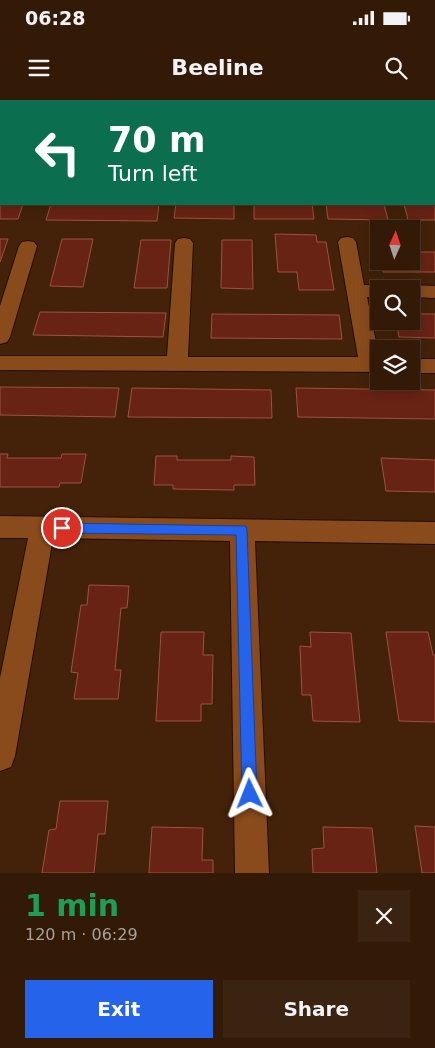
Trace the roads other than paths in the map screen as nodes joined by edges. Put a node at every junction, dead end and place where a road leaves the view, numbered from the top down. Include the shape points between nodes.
1 (347, 242) dead end
2 (184, 243) dead end
3 (28, 246) dead end
4 (355, 290) junction
5 (370, 291) edge
6 (420, 291) edge
7 (435, 292) edge
8 (0, 337) edge
9 (370, 349) edge
10 (0, 363) edge
11 (177, 363) junction
12 (370, 365) edge
13 (420, 366) edge
14 (435, 366) edge
15 (0, 527) edge
16 (42, 528) junction
17 (242, 530) junction
18 (435, 534) edge
19 (0, 756) edge
20 (252, 873) edge

1 - 4 street
2 - 11 street
3 - 8 street
4 - 5 street
4 - 9 street
6 - 7 street
10 - 11 street
11 - 12 street
13 - 14 street
15 - 16 street
16 - 17 street
16 - 19 street
17 - 18 street
17 - 20 street

